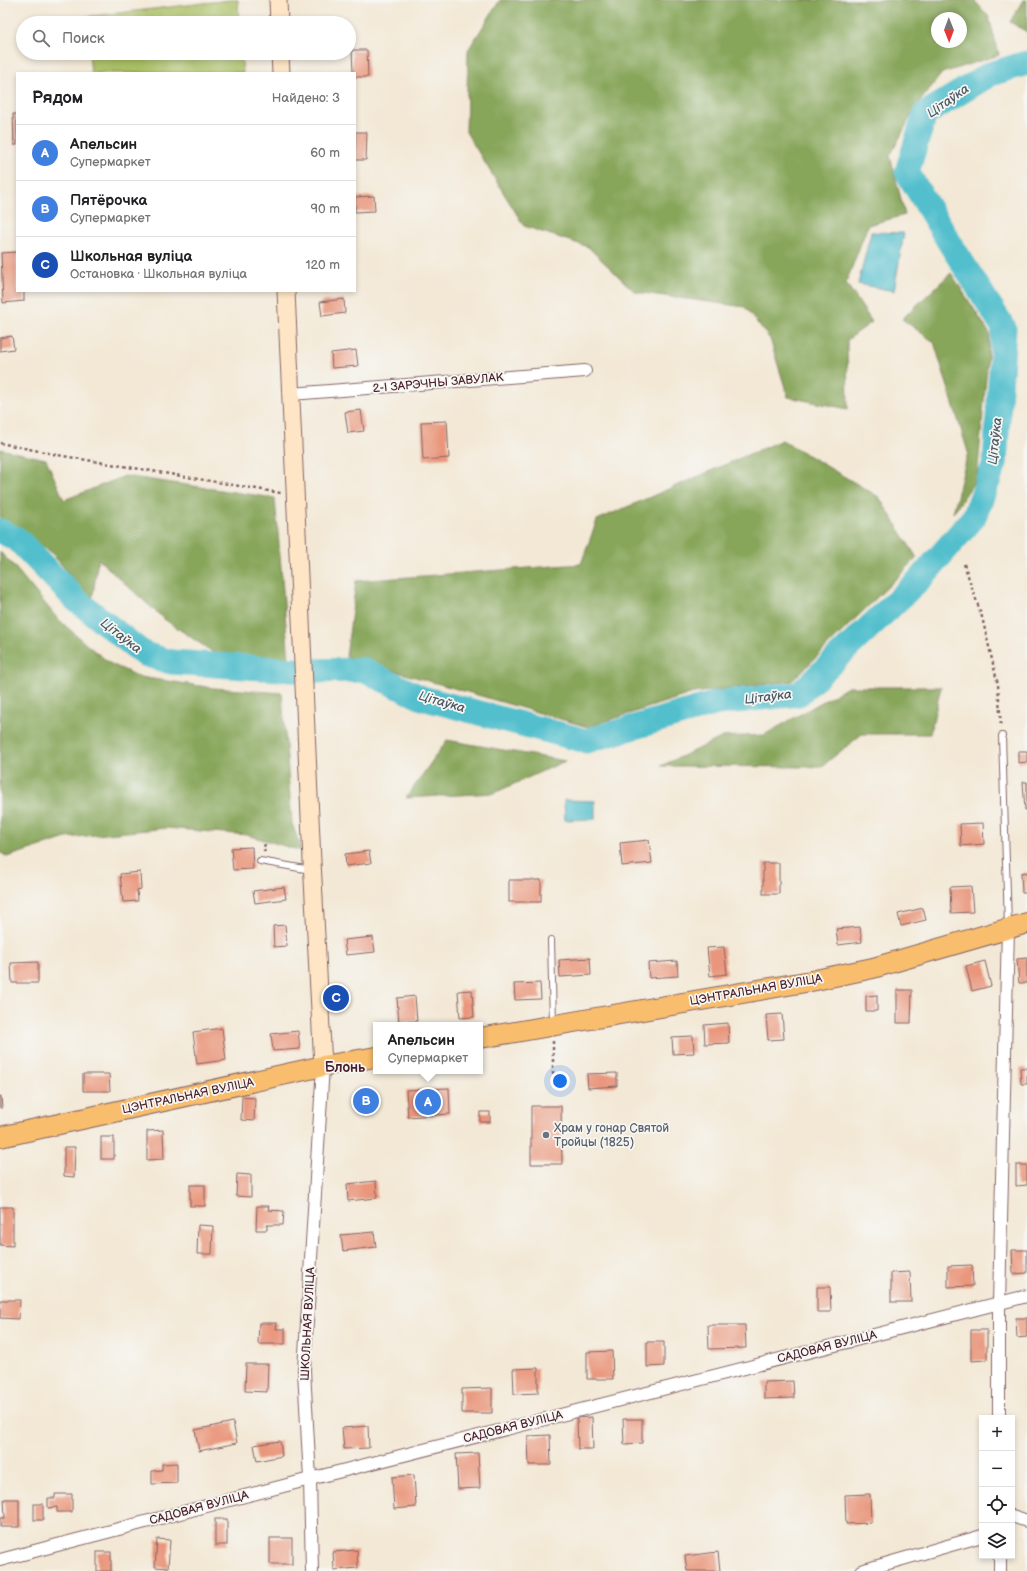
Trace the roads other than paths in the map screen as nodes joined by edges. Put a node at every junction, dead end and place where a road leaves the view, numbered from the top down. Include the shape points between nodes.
1 (278, 0) edge
2 (279, 16) edge
3 (280, 60) edge
4 (281, 72) edge
5 (286, 292) edge
6 (585, 371) dead end
7 (291, 394) junction
8 (1002, 736) road end
9 (260, 861) dead end
10 (312, 866) junction
11 (1027, 923) edge
12 (1008, 928) junction
13 (551, 940) dead end
14 (553, 1024) junction
15 (483, 1037) edge
16 (373, 1057) edge
17 (323, 1066) junction
18 (0, 1138) edge
19 (1027, 1296) edge
20 (998, 1304) junction
21 (999, 1415) edge
22 (310, 1479) junction
23 (1015, 1517) edge
24 (1027, 1521) edge
25 (979, 1537) edge
26 (1000, 1559) edge
27 (0, 1560) edge
28 (312, 1571) edge
29 (861, 1571) edge
30 (1000, 1571) edge

1 - 2 main road
3 - 4 main road
5 - 7 main road, ШКОЛЬНАЯ ВУЛІЦА
6 - 7 street, 2-І ЗАРЭЧНЫ ЗАВУЛАК
7 - 10 main road, ШКОЛЬНАЯ ВУЛІЦА
8 - 12 lane
9 - 10 lane
10 - 17 main road, ШКОЛЬНАЯ ВУЛІЦА
11 - 12 main road, ЦЭНТРАЛЬНАЯ ВУЛІЦА
12 - 14 main road, ЦЭНТРАЛЬНАЯ ВУЛІЦА via 873,968 811,981
12 - 20 street
13 - 14 lane
14 - 15 main road, ЦЭНТРАЛЬНАЯ ВУЛІЦА
16 - 17 main road, ЦЭНТРАЛЬНАЯ ВУЛІЦА
17 - 18 main road, ЦЭНТРАЛЬНАЯ ВУЛІЦА
17 - 22 street, ШКОЛЬНАЯ ВУЛІЦА via 304,1370
19 - 20 street, САДОВАЯ ВУЛІЦА
20 - 21 street
20 - 22 street, САДОВАЯ ВУЛІЦА
22 - 27 street, САДОВАЯ ВУЛІЦА
22 - 28 street, ШКОЛЬНАЯ ВУЛІЦА
23 - 24 street
25 - 29 street
26 - 30 street

